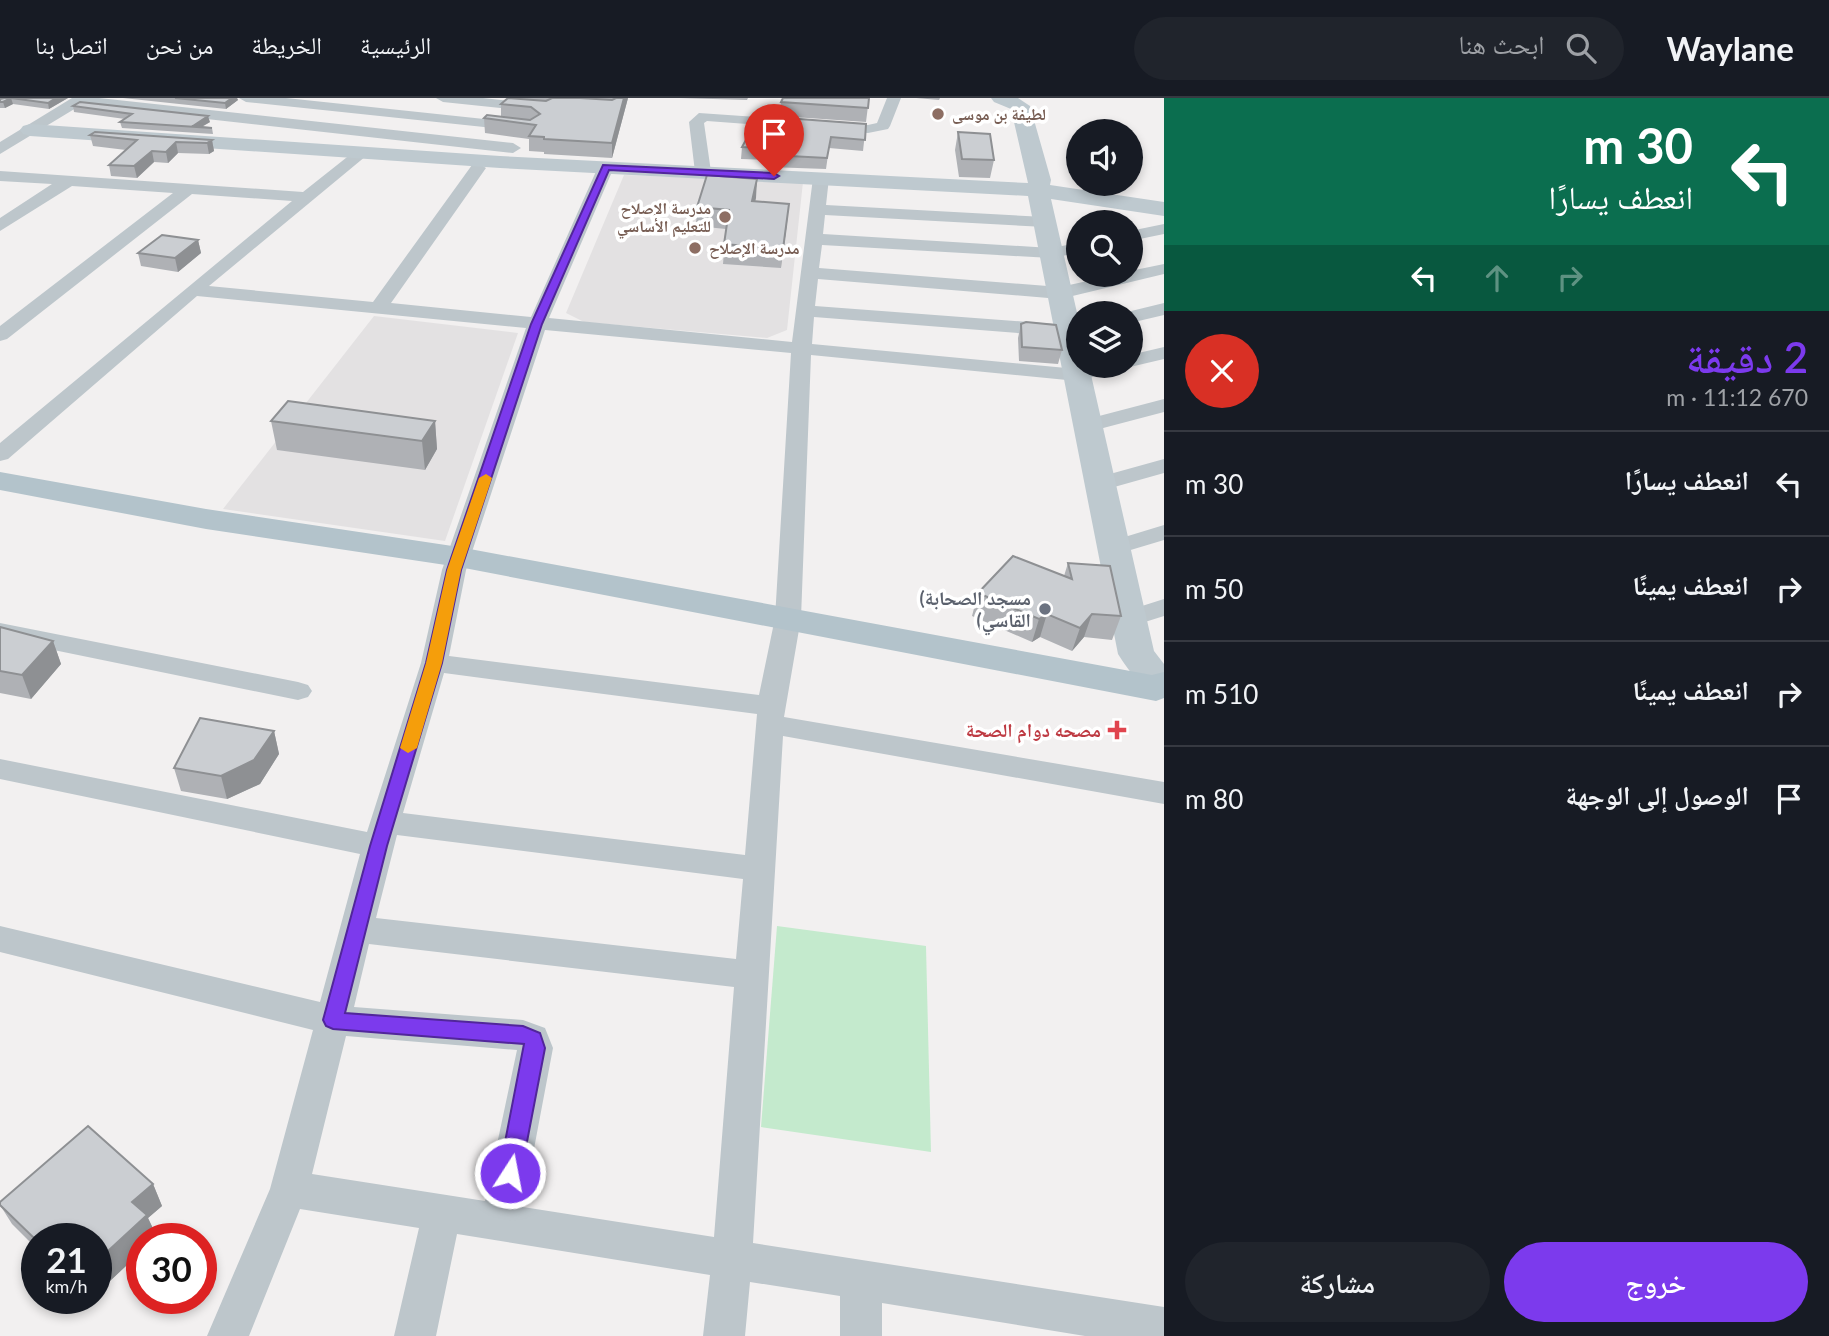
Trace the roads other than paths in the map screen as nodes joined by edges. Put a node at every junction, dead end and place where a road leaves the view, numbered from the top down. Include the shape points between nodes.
1 (246, 98) edge
2 (443, 98) edge
3 (894, 98) edge
4 (80, 99) edge
5 (294, 100) edge
6 (1009, 102) edge
7 (268, 120) junction
8 (531, 128) junction
9 (30, 130) junction
10 (236, 144) junction
11 (1, 147) edge
12 (361, 153) junction
13 (507, 155) junction
14 (606, 167) junction
15 (478, 168) dead end
16 (703, 172) junction
17 (0, 176) edge
18 (821, 178) junction
19 (68, 181) junction
20 (188, 189) junction
21 (1038, 190) junction
22 (307, 197) junction
23 (818, 209) junction
24 (1164, 209) edge
25 (1045, 222) junction
26 (0, 226) edge
27 (1164, 229) edge
28 (1143, 233) edge
29 (814, 239) junction
30 (1065, 250) edge
31 (1164, 269) edge
32 (810, 273) junction
33 (193, 290) junction
34 (1060, 293) junction
35 (378, 308) junction
36 (1164, 309) edge
37 (1066, 310) edge
38 (806, 311) junction
39 (1143, 314) edge
40 (537, 324) junction
41 (1066, 330) edge
42 (0, 335) edge
43 (801, 350) junction
44 (1164, 353) edge
45 (1143, 358) edge
46 (1066, 374) edge
47 (1078, 378) edge
48 (1164, 405) edge
49 (1088, 426) junction
50 (0, 454) edge
51 (1164, 466) edge
52 (0, 481) edge
53 (1100, 484) junction
54 (0, 495) edge
55 (1164, 532) edge
56 (1114, 548) junction
57 (457, 563) junction
58 (1164, 607) edge
59 (1129, 619) junction
60 (787, 625) junction
61 (0, 631) edge
62 (434, 663) junction
63 (298, 691) dead end
64 (1160, 694) edge
65 (771, 715) junction
66 (0, 769) edge
67 (1164, 793) edge
68 (382, 834) junction
69 (760, 869) junction
70 (357, 929) junction
71 (0, 939) edge
72 (752, 975) junction
73 (333, 1020) junction
74 (289, 1189) junction
75 (442, 1214) junction
76 (500, 1223) junction
77 (732, 1260) junction
78 (861, 1279) junction
79 (1164, 1328) edge
80 (228, 1336) edge
81 (415, 1336) edge
82 (724, 1336) edge
83 (861, 1336) edge

1 - 5 street
2 - 8 street via 550,106
3 - 16 street via 883,126 877,128 857,129 767,114 698,119
4 - 7 street
4 - 9 street
5 - 7 street
5 - 8 street
6 - 21 street via 1019,175
7 - 10 street
7 - 13 street
8 - 13 street
9 - 10 street
9 - 11 street
10 - 12 street
12 - 13 street
12 - 22 street
13 - 14 street
14 - 16 street
14 - 40 street
15 - 35 street
16 - 18 street
17 - 19 street
18 - 21 street
18 - 23 street
19 - 20 street
19 - 26 street
20 - 22 street
20 - 42 street
21 - 24 street
21 - 25 street
22 - 33 street
23 - 25 street
23 - 29 street
25 - 30 street
27 - 28 street
29 - 30 street
29 - 32 street
30 - 34 street
31 - 34 street
32 - 34 street
32 - 38 street
33 - 35 street
33 - 50 street
34 - 37 street
35 - 40 street
36 - 39 street
38 - 41 street
38 - 43 street
40 - 43 street
40 - 57 street
43 - 46 street
43 - 60 street
44 - 45 street
47 - 49 street
48 - 49 street
49 - 53 street
51 - 53 street
52 - 57 main road
53 - 56 street
54 - 57 main road via 229,540
55 - 56 street
56 - 59 street
57 - 60 main road via 579,590
57 - 62 street
58 - 59 street
59 - 64 street via 1136,654 1154,676
60 - 64 main road
60 - 65 street
61 - 63 street
62 - 65 street
62 - 68 street
65 - 67 street
65 - 69 street
66 - 68 street
68 - 69 street
68 - 70 street
69 - 72 street
70 - 72 street
70 - 73 street
71 - 73 street
72 - 77 street
73 - 74 street
73 - 76 street via 533,1039 535,1048
74 - 75 street
74 - 80 street
75 - 76 street
75 - 81 street
76 - 77 street
77 - 78 street
77 - 82 street
78 - 79 street
78 - 83 street

